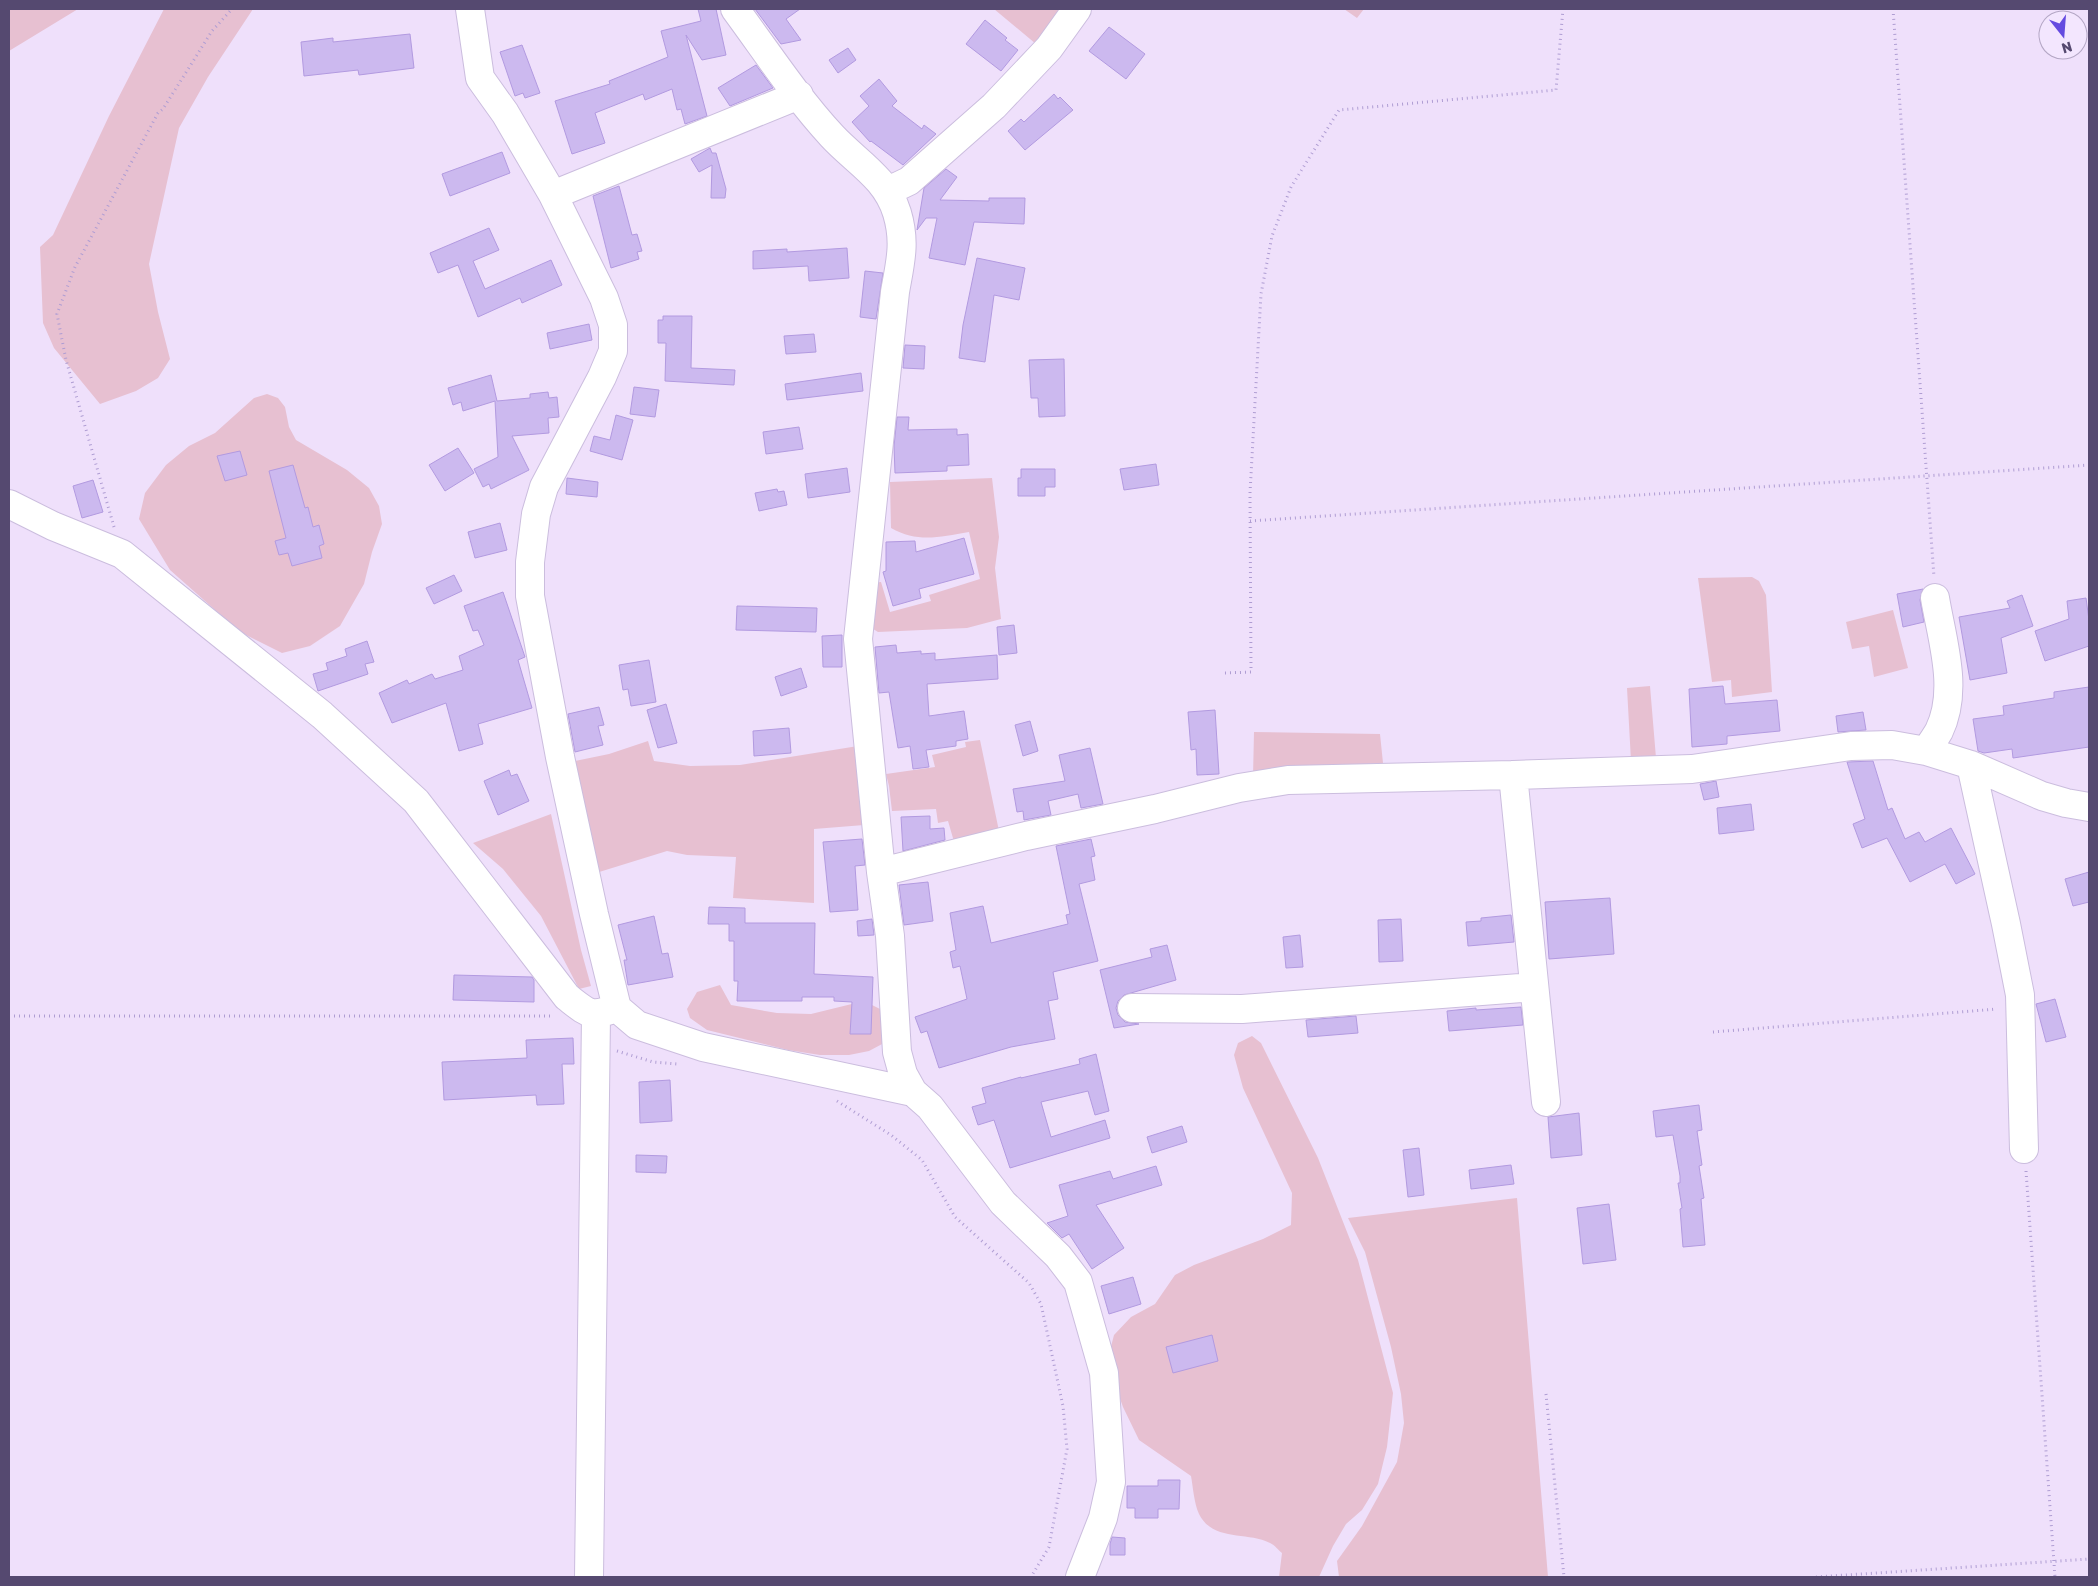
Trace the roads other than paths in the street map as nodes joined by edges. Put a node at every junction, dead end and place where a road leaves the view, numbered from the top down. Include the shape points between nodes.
1 (470, 9) edge
2 (735, 9) edge
3 (1077, 9) edge
4 (799, 95) junction
5 (888, 191) junction
6 (553, 195) junction
7 (9, 504) edge
8 (1935, 598) road end
9 (1926, 751) junction
10 (1971, 765) junction
11 (1513, 776) junction
12 (2089, 807) edge
13 (880, 872) junction
14 (1534, 987) junction
15 (1132, 1008) dead end
16 (607, 1011) junction
17 (912, 1092) junction
18 (1546, 1102) dead end
19 (2024, 1149) road end
20 (589, 1577) edge
21 (1080, 1577) edge

1 - 6 street via 480,78 505,113
2 - 4 street
3 - 5 street via 1049,48 994,106 909,181
4 - 5 street via 832,136 875,174
4 - 6 street
5 - 13 street via 897,213 903,244 895,292 858,640
6 - 16 street via 604,298 613,325 613,351 602,378 544,487 536,514 530,562 530,596 594,914
7 - 16 street via 122,554 322,715 416,801 567,998 584,1011
8 - 9 street via 1949,678 1948,697 1939,731
9 - 10 street
9 - 11 street via 1892,745 1851,746 1692,769
10 - 12 street via 2042,796
10 - 19 street via 2020,995
11 - 13 street via 1288,780 1026,836
11 - 14 street
13 - 17 street via 890,936 898,1052 903,1074
14 - 15 street via 1242,1009
14 - 18 street
16 - 17 street via 702,1047
16 - 20 street
17 - 21 street via 930,1106 1002,1203 1058,1256 1078,1282 1104,1373 1111,1482 1103,1518

